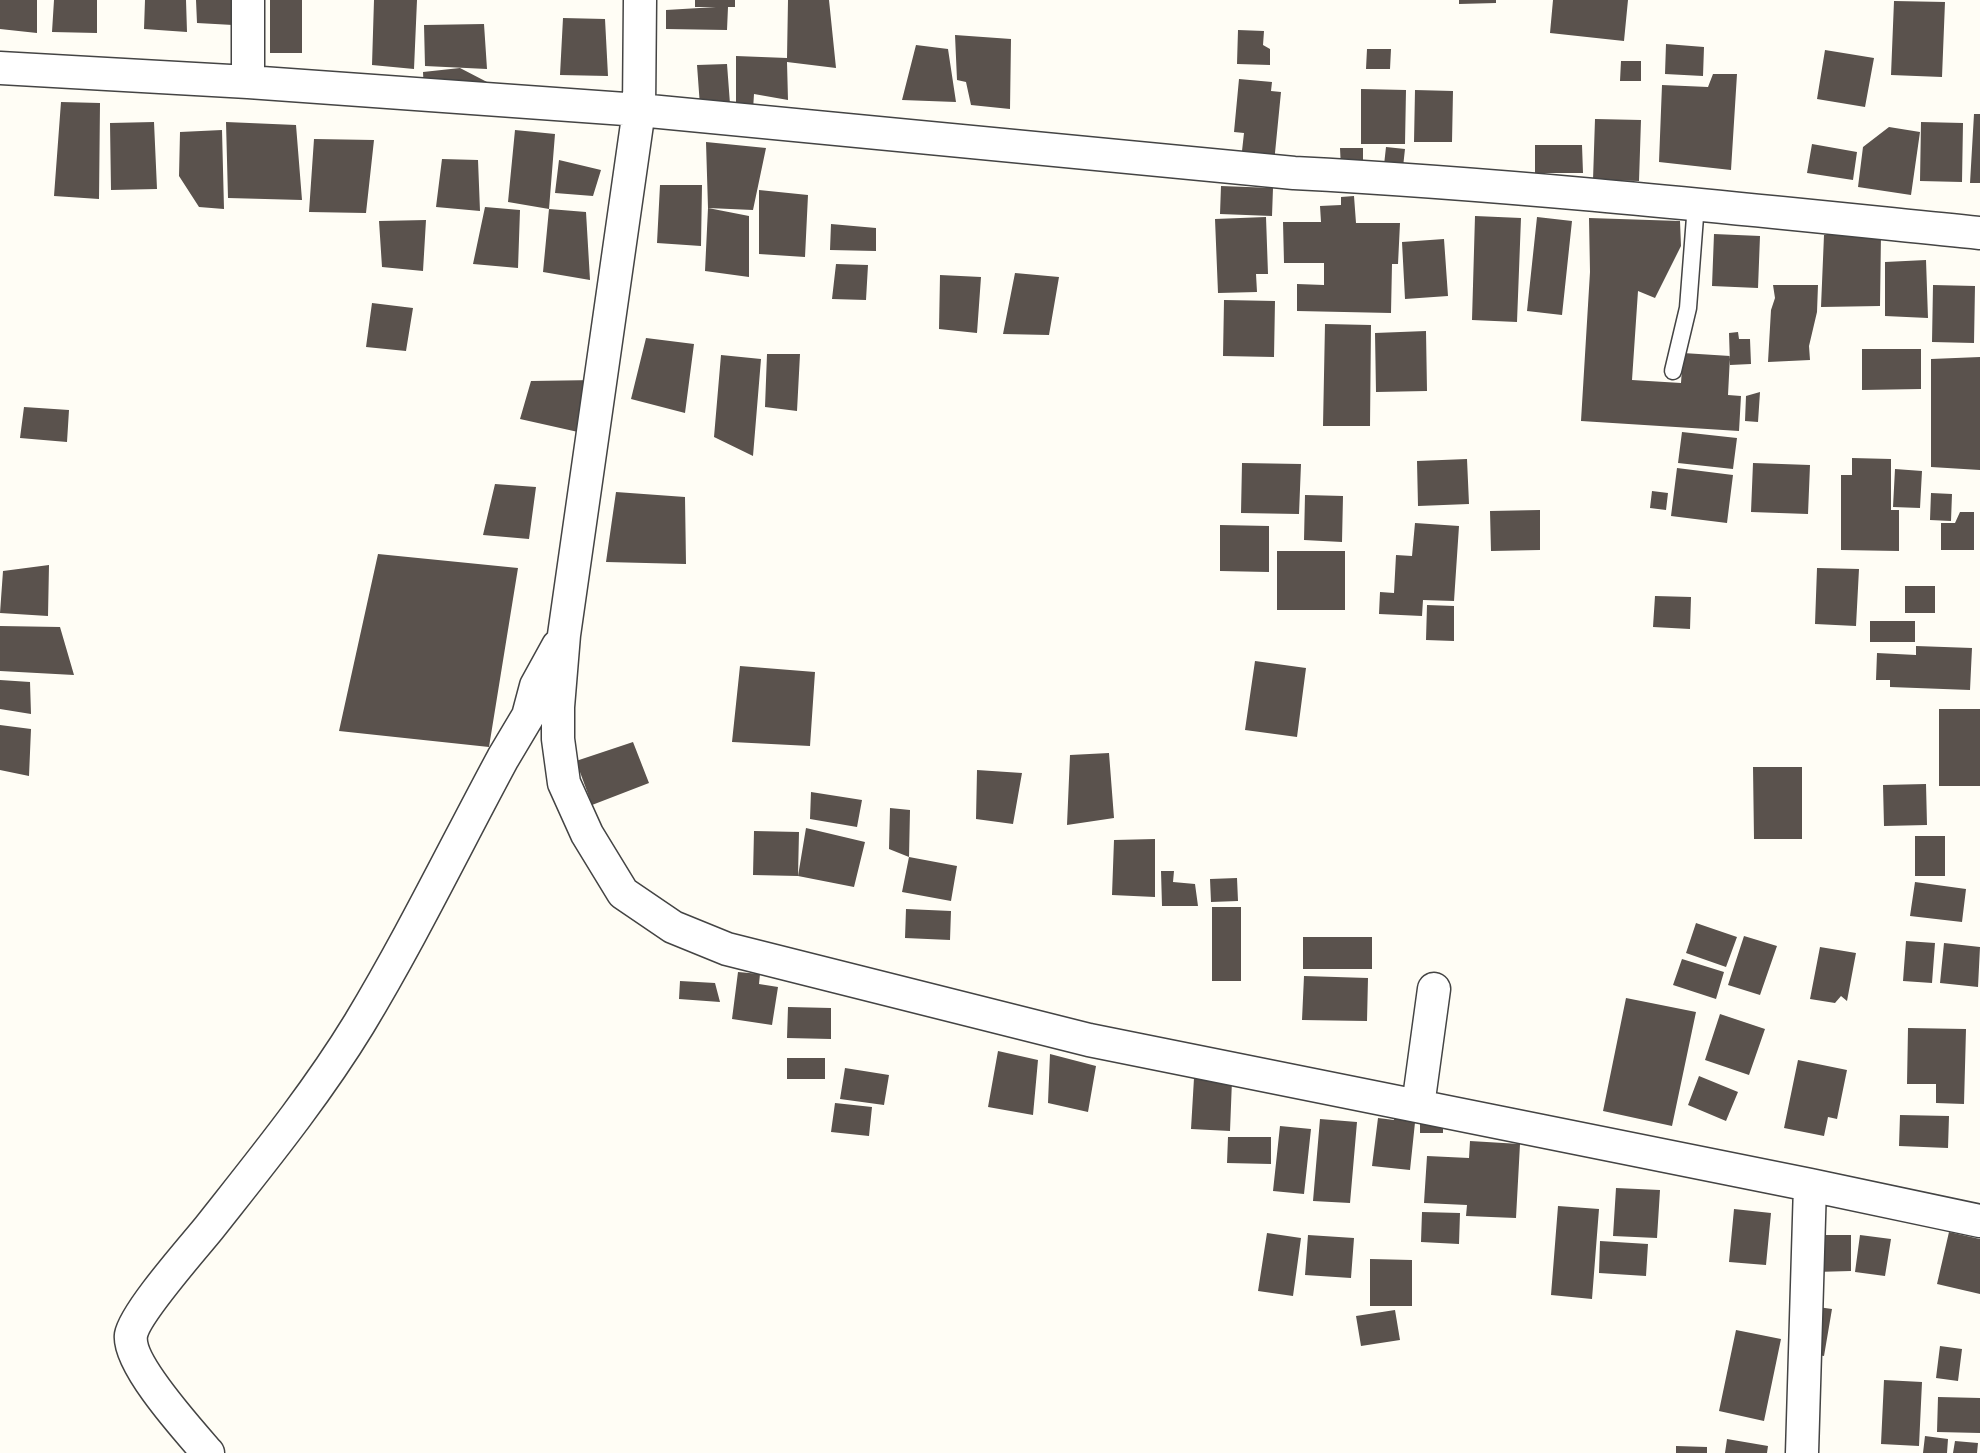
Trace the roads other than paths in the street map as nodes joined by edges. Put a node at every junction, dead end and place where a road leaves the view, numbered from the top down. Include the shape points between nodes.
1 (248, 0) edge
2 (640, 0) edge
3 (0, 68) edge
4 (248, 82) junction
5 (639, 110) junction
6 (1696, 204) junction
7 (1980, 233) edge
8 (1674, 371) dead end
9 (564, 635) junction
10 (1434, 989) dead end
11 (1418, 1106) junction
12 (1810, 1185) junction
13 (1980, 1222) edge
14 (208, 1453) edge
15 (1802, 1453) edge

1 - 4 street
2 - 5 street
3 - 4 street
4 - 5 street
5 - 6 street via 1294,173
5 - 9 street
6 - 7 street
6 - 8 lane via 1688,308
9 - 11 street via 558,739 564,783 587,834 623,893 673,927 727,949 1089,1040
9 - 14 street via 536,686 528,716 359,1023 263,1160 134,1327 132,1349 150,1381
10 - 11 street
11 - 12 street
12 - 13 street
12 - 15 street

